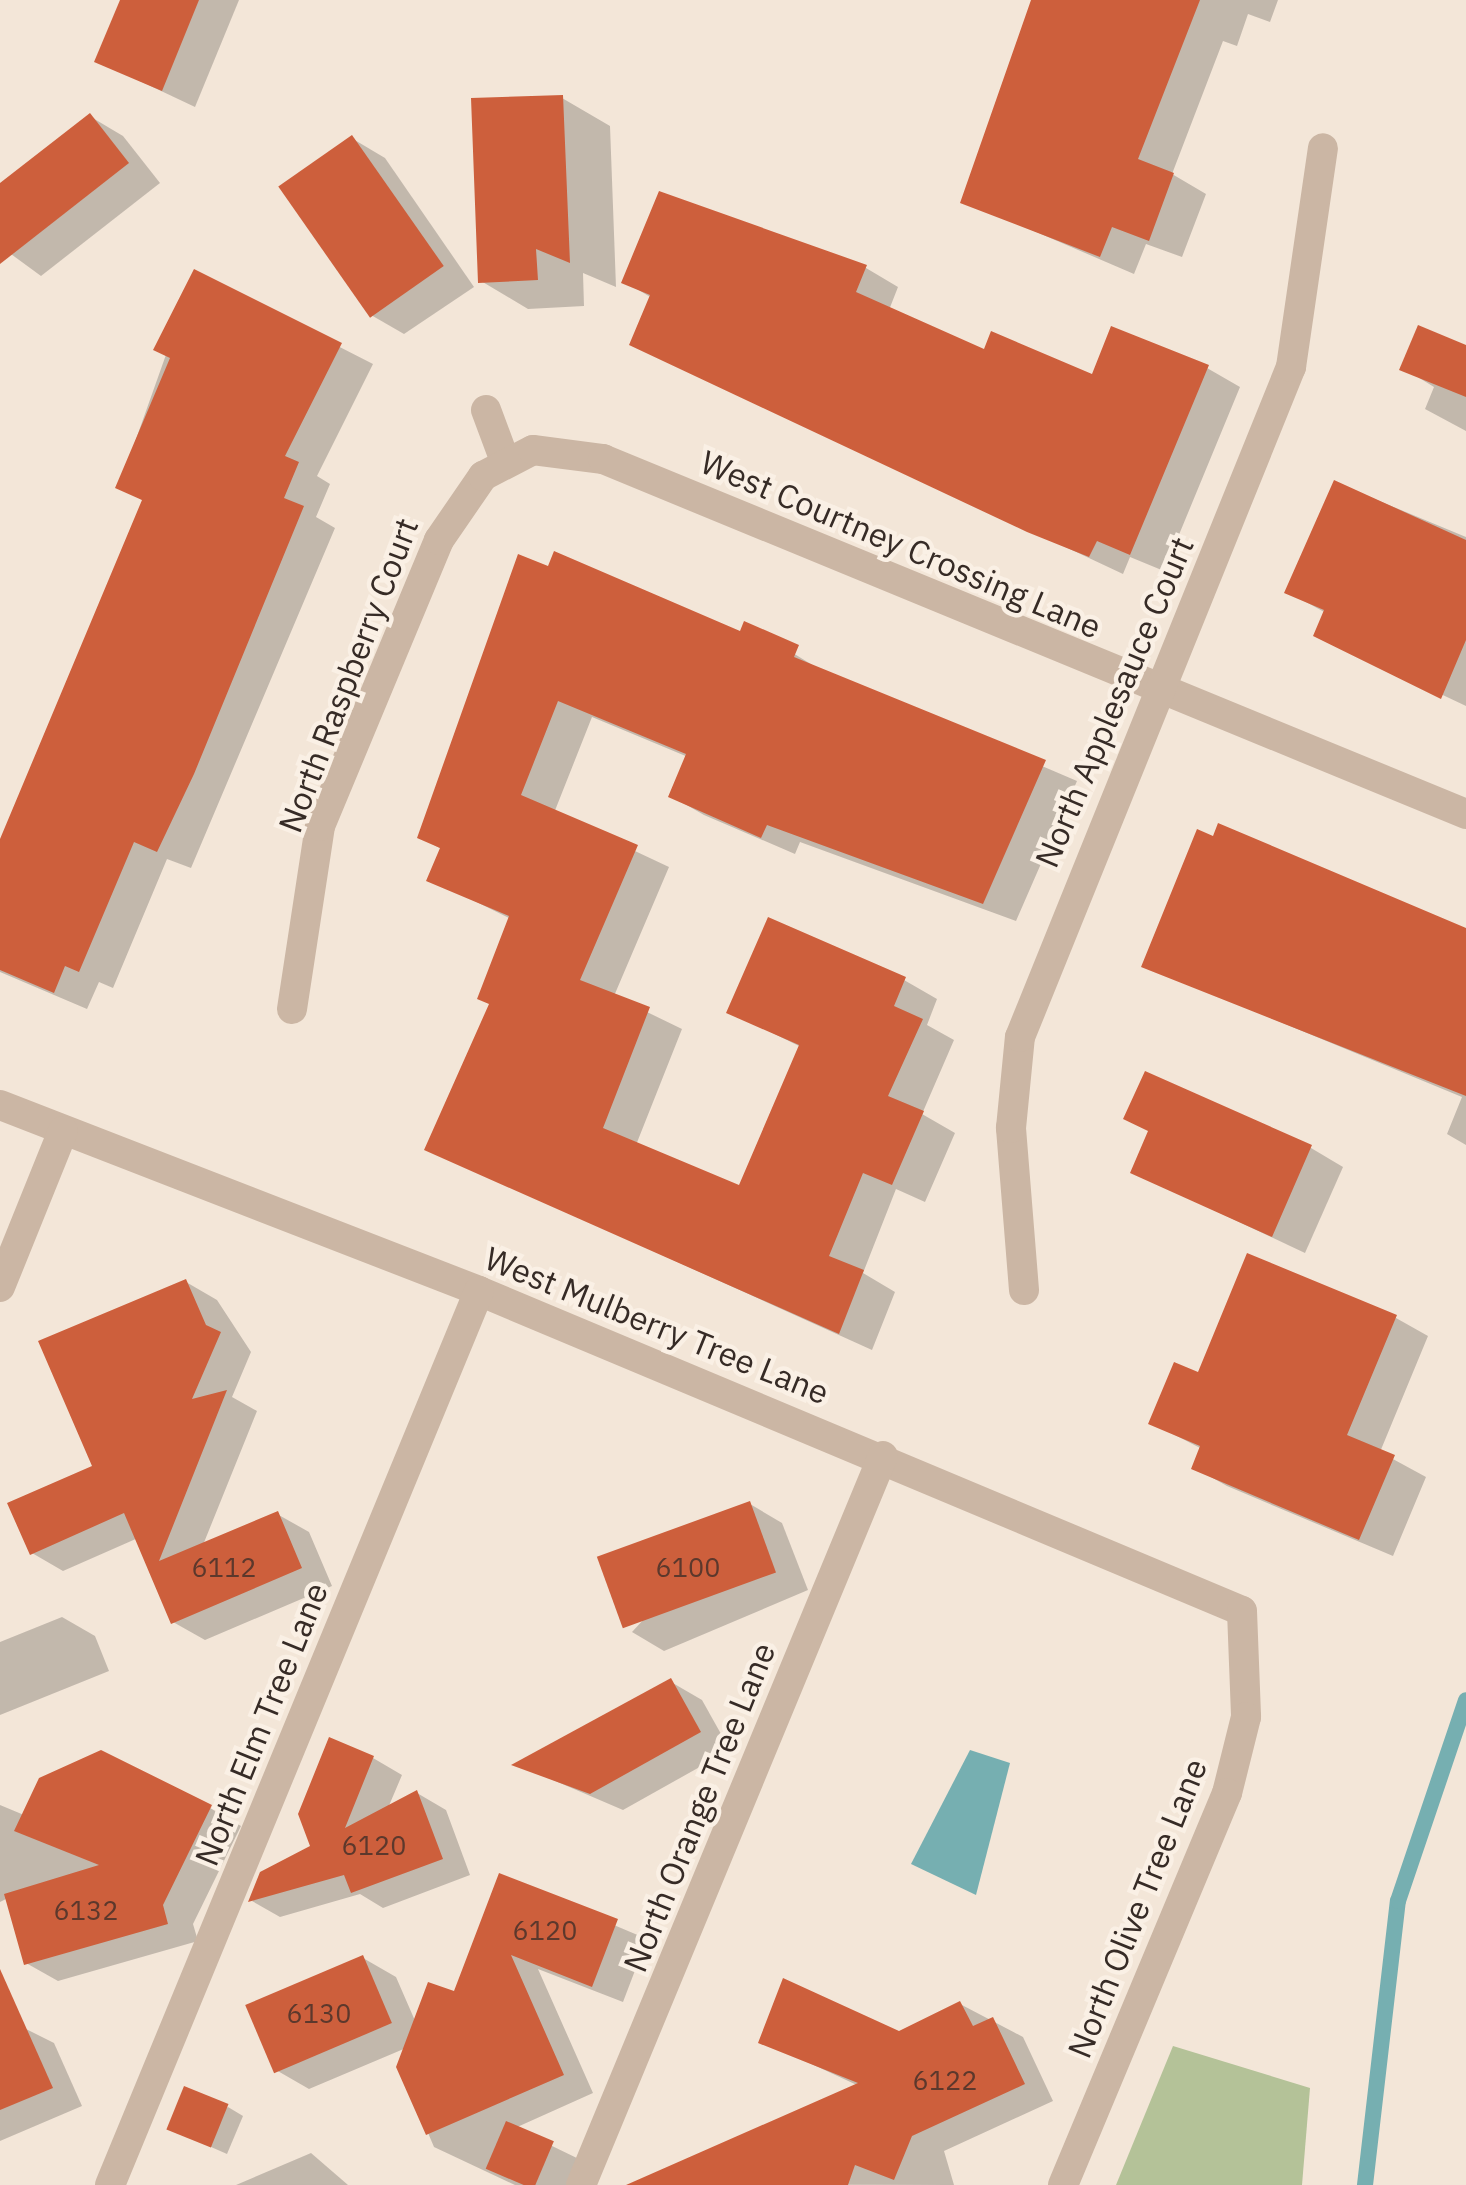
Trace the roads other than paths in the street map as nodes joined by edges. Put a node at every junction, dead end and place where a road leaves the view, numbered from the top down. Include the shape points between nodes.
1 (1323, 148) dead end
2 (486, 410) dead end
3 (505, 461) junction
4 (1158, 691) junction
5 (1466, 814) edge
6 (292, 1009) dead end
7 (0, 1105) edge
8 (63, 1131) junction
9 (0, 1287) edge
10 (1024, 1290) dead end
11 (479, 1291) junction
12 (883, 1456) junction
13 (1249, 1651) joint
14 (110, 2185) edge
15 (581, 2185) edge
16 (1063, 2185) edge

1 - 4 street, North Applesauce Court via 1291,367
2 - 3 street
3 - 4 street, West Courtney Crossing Lane via 556,449 603,459
3 - 6 street, North Raspberry Court via 449,517 320,826
4 - 5 street, West Courtney Crossing Lane
4 - 10 street, North Applesauce Court via 1020,1037 1011,1128
7 - 8 street, West Mulberry Tree Lane
8 - 9 street
8 - 11 street, West Mulberry Tree Lane
11 - 12 street, West Mulberry Tree Lane
11 - 14 street, North Elm Tree Lane
12 - 13 street, West Mulberry Tree Lane via 1242,1611
12 - 15 street, North Orange Tree Lane
13 - 16 street, North Olive Tree Lane via 1227,1793

